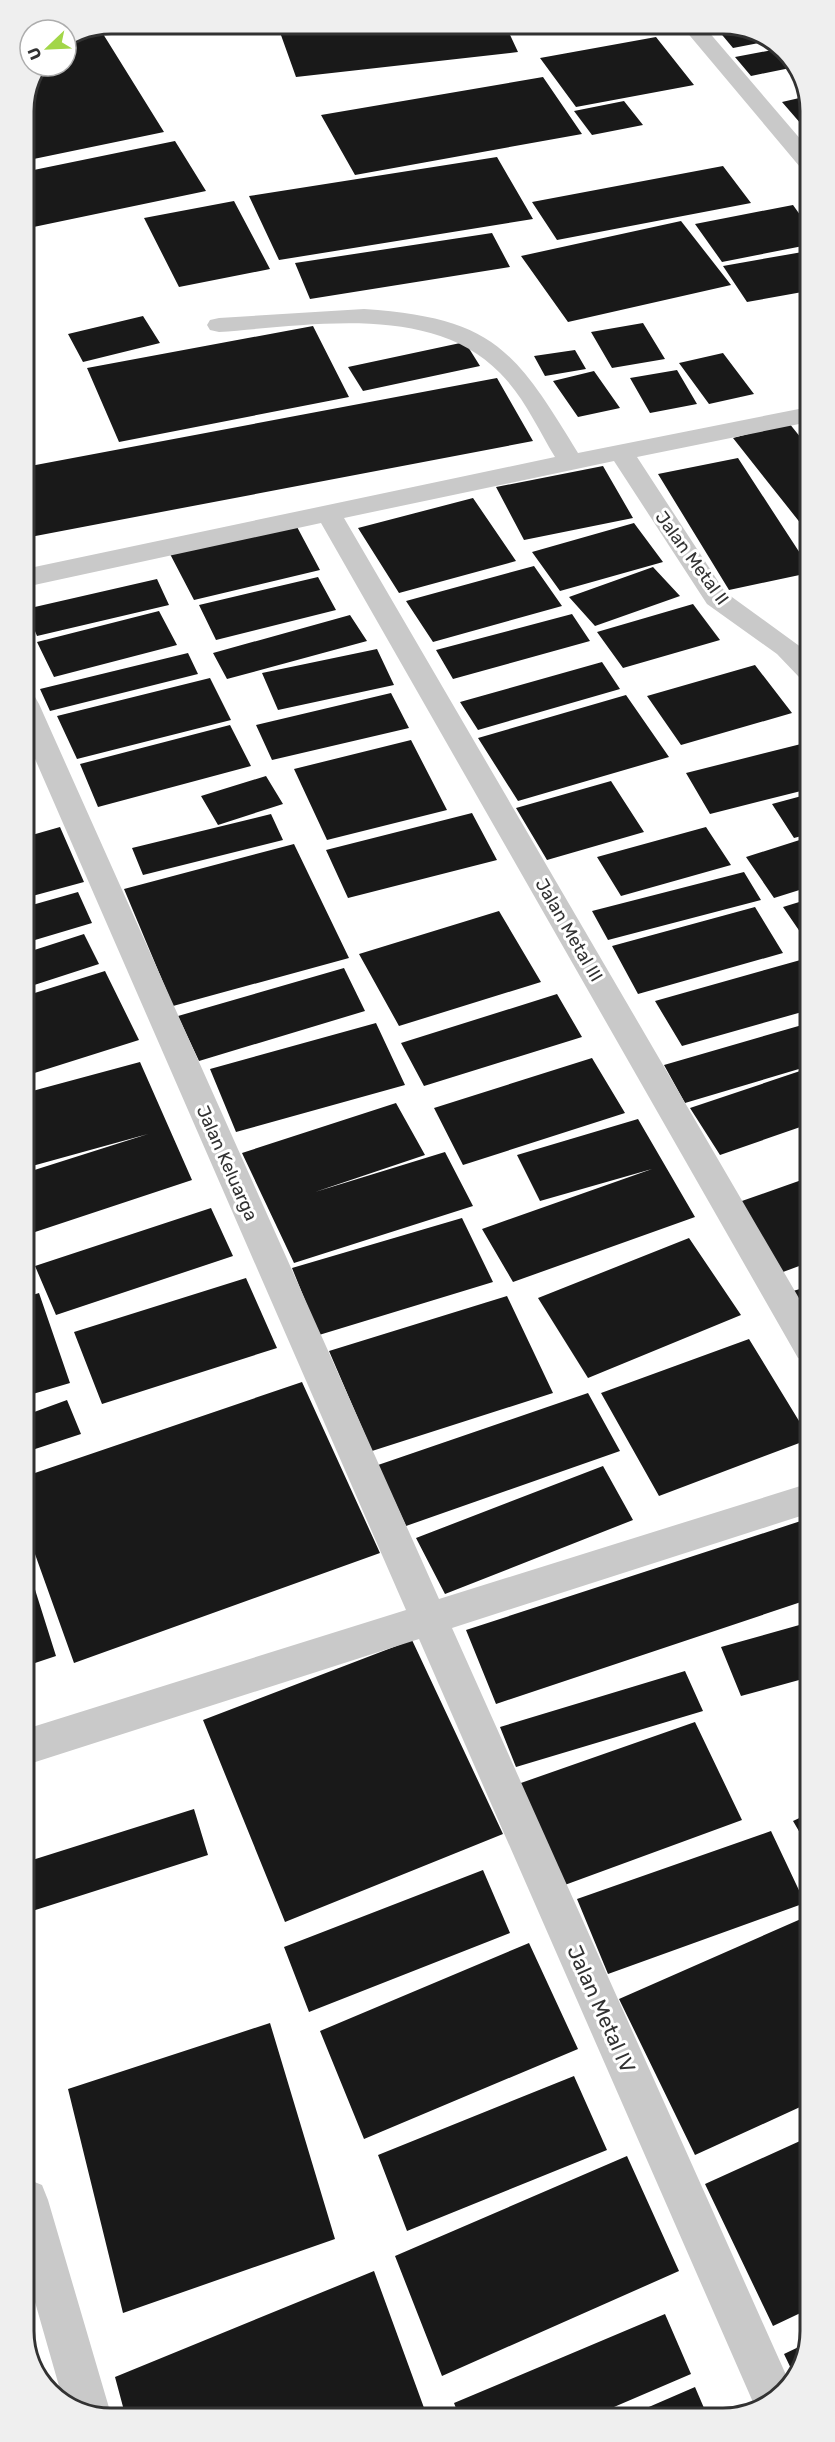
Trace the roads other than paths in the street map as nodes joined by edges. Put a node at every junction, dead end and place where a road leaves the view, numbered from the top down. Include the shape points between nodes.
1 (699, 35) edge
2 (800, 153) edge
3 (219, 325) dead end
4 (800, 416) edge
5 (621, 452) junction
6 (571, 462) junction
7 (328, 512) junction
8 (34, 576) edge
9 (800, 661) edge
10 (34, 724) edge
11 (800, 1331) edge
12 (800, 1501) edge
13 (429, 1622) junction
14 (34, 1745) edge
15 (34, 2224) edge
16 (770, 2391) edge
17 (86, 2403) edge

1 - 2 street
3 - 6 street via 371,316 427,324 467,338 498,357 520,381
4 - 5 street
5 - 6 street
5 - 9 street, Jalan Metal II via 716,598 780,641
6 - 7 street
7 - 8 street
7 - 11 street, Jalan Metal III
10 - 13 street, Jalan Keluarga
12 - 13 street
13 - 14 street
13 - 16 street, Jalan Metal IV
15 - 17 street

